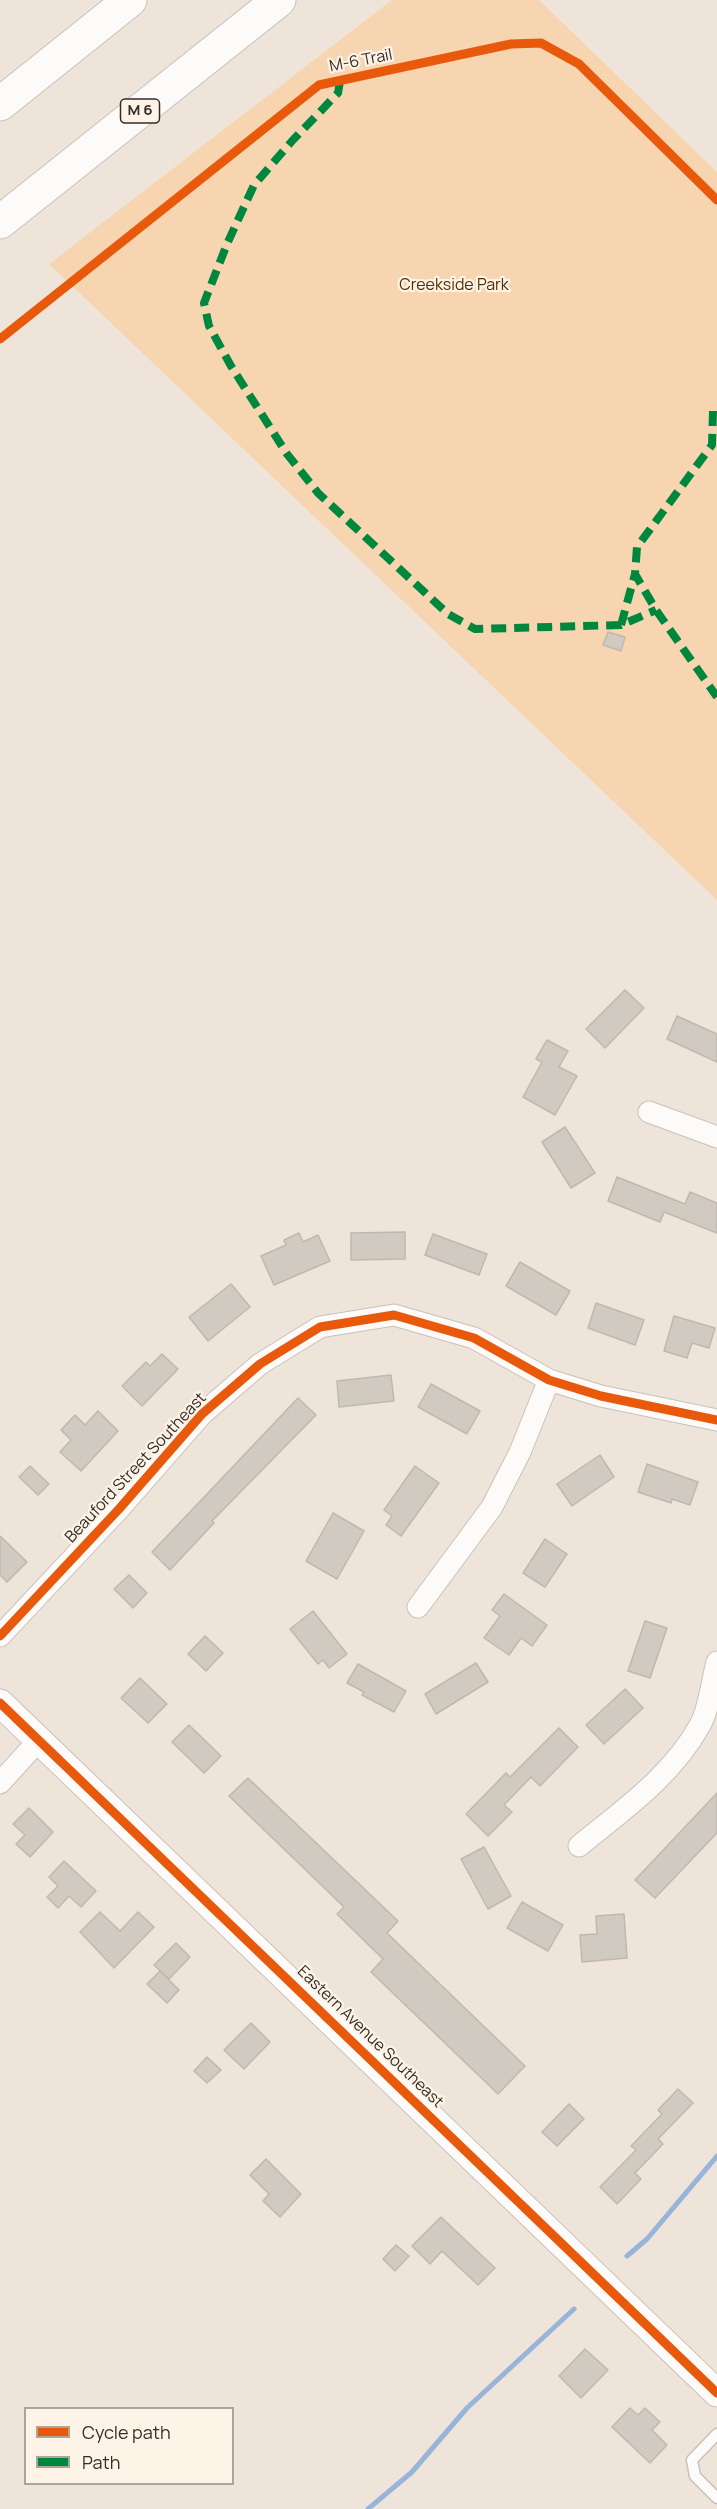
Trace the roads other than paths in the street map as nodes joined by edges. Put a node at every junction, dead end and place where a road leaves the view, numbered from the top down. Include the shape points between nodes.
1 (129, 0) edge
2 (279, 0) edge
3 (0, 104) edge
4 (0, 222) edge
5 (649, 1112) dead end
6 (717, 1137) edge
7 (549, 1380) junction
8 (717, 1419) edge
9 (418, 1607) dead end
10 (0, 1636) edge
11 (717, 1662) edge
12 (0, 1703) edge
13 (39, 1740) junction
14 (0, 1783) edge
15 (579, 1846) dead end
16 (717, 2393) edge
17 (717, 2434) edge
18 (717, 2498) edge

1 - 3 highway
2 - 4 highway, M 6
5 - 6 street
7 - 8 street, Beauford Street Southeast
7 - 9 street via 520,1452 492,1507
7 - 10 street, Beauford Street Southeast via 474,1338 394,1315 320,1327 260,1364 202,1414
11 - 15 street via 702,1723 672,1766
12 - 13 street, Eastern Avenue Southeast
13 - 14 street
13 - 16 street, Eastern Avenue Southeast
17 - 18 lane via 692,2460 695,2476

